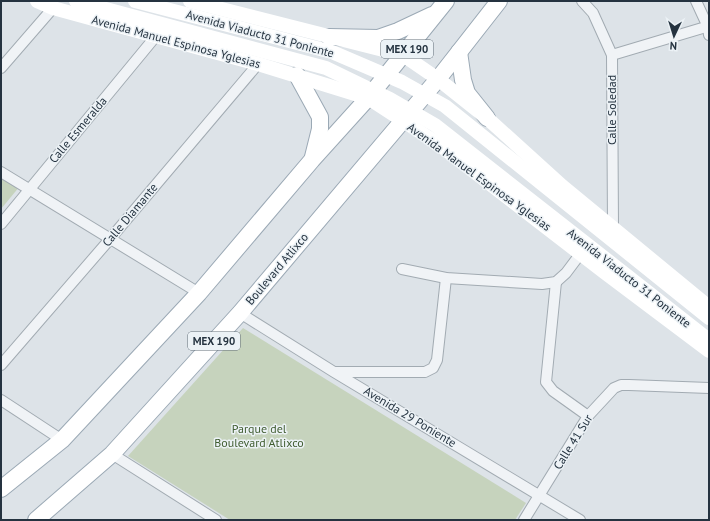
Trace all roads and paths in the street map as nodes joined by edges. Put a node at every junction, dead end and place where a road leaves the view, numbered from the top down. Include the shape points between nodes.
1 (37, 1) edge
2 (76, 1) edge
3 (135, 1) edge
4 (190, 1) edge
5 (499, 1) edge
6 (582, 1) edge
7 (696, 1) edge
8 (442, 6) edge
9 (53, 8) junction
10 (283, 25) junction
11 (709, 30) edge
12 (156, 36) junction
13 (329, 37) junction
14 (459, 52) junction
15 (403, 55) junction
16 (612, 55) junction
17 (258, 64) junction
18 (1, 68) edge
19 (296, 76) junction
20 (438, 78) junction
21 (368, 98) junction
22 (487, 118) junction
23 (402, 120) junction
24 (312, 160) junction
25 (1, 172) edge
26 (562, 186) junction
27 (29, 190) junction
28 (537, 219) junction
29 (1, 224) edge
30 (613, 228) junction
31 (110, 239) junction
32 (581, 253) junction
33 (402, 269) dead end
34 (446, 278) junction
35 (556, 282) junction
36 (199, 293) junction
37 (709, 307) edge
38 (240, 313) junction
39 (709, 318) edge
40 (709, 340) edge
41 (709, 350) edge
42 (1, 364) edge
43 (334, 372) junction
44 (709, 388) edge
45 (1, 400) edge
46 (588, 416) junction
47 (62, 440) junction
48 (112, 454) junction
49 (1, 489) edge
50 (540, 495) junction
51 (36, 520) edge
52 (216, 520) edge
53 (524, 520) edge
54 (580, 520) edge

1 - 9 main road, Avenida Manuel Espinosa Yglesias
2 - 40 main road, Avenida Viaducto 31 Poniente, bridge via 326,68 390,98 435,125
3 - 39 main road, Avenida Viaducto 31 Poniente, bridge via 332,52 402,82 445,106
4 - 10 main road
5 - 14 main road, Boulevard Atlixco / MEX 190
6 - 16 street, Calle Soledad via 592,13
7 - 11 street
8 - 13 main road via 398,31 378,38
8 - 15 main road, MEX 190
9 - 12 main road, Avenida Manuel Espinosa Yglesias
9 - 18 street
10 - 13 main road
10 - 17 main road
11 - 16 street
12 - 17 main road, Avenida Manuel Espinosa Yglesias
12 - 27 street, Calle Esmeralda
13 - 15 main road
14 - 20 main road, Boulevard Atlixco / MEX 190
14 - 22 main road via 467,93
15 - 20 main road
15 - 21 main road, MEX 190
16 - 30 street, Calle Soledad
17 - 19 main road, Avenida Manuel Espinosa Yglesias
17 - 31 street, Calle Diamante
19 - 21 main road, Avenida Manuel Espinosa Yglesias
19 - 24 main road via 320,117 320,129
20 - 22 main road
20 - 23 main road, Boulevard Atlixco / MEX 190
21 - 23 main road, Avenida Manuel Espinosa Yglesias
21 - 24 main road, MEX 190
22 - 26 main road
23 - 28 main road, Avenida Manuel Espinosa Yglesias via 437,143
23 - 38 main road, Boulevard Atlixco / MEX 190
24 - 36 main road, MEX 190
25 - 27 street
26 - 28 main road
26 - 30 main road
27 - 29 street, Calle Esmeralda
27 - 31 street
28 - 32 main road, Avenida Manuel Espinosa Yglesias
30 - 37 main road
31 - 36 street
31 - 42 street, Calle Diamante
32 - 35 street
32 - 41 main road, Avenida Manuel Espinosa Yglesias
33 - 34 street
34 - 35 street via 542,284
34 - 43 street via 437,360 433,368 425,372
35 - 46 street via 546,382 549,388
36 - 47 main road, MEX 190
38 - 43 street, Avenida 29 Poniente
38 - 48 main road, Boulevard Atlixco / MEX 190
43 - 50 street, Avenida 29 Poniente
44 - 46 street, Calle 41 Sur via 621,385 614,388
45 - 47 street
46 - 50 street, Calle 41 Sur
47 - 49 main road, MEX 190
48 - 51 main road, Boulevard Atlixco / MEX 190
48 - 52 street
50 - 53 street, Calle 41 Sur
50 - 54 street, Avenida 29 Poniente

